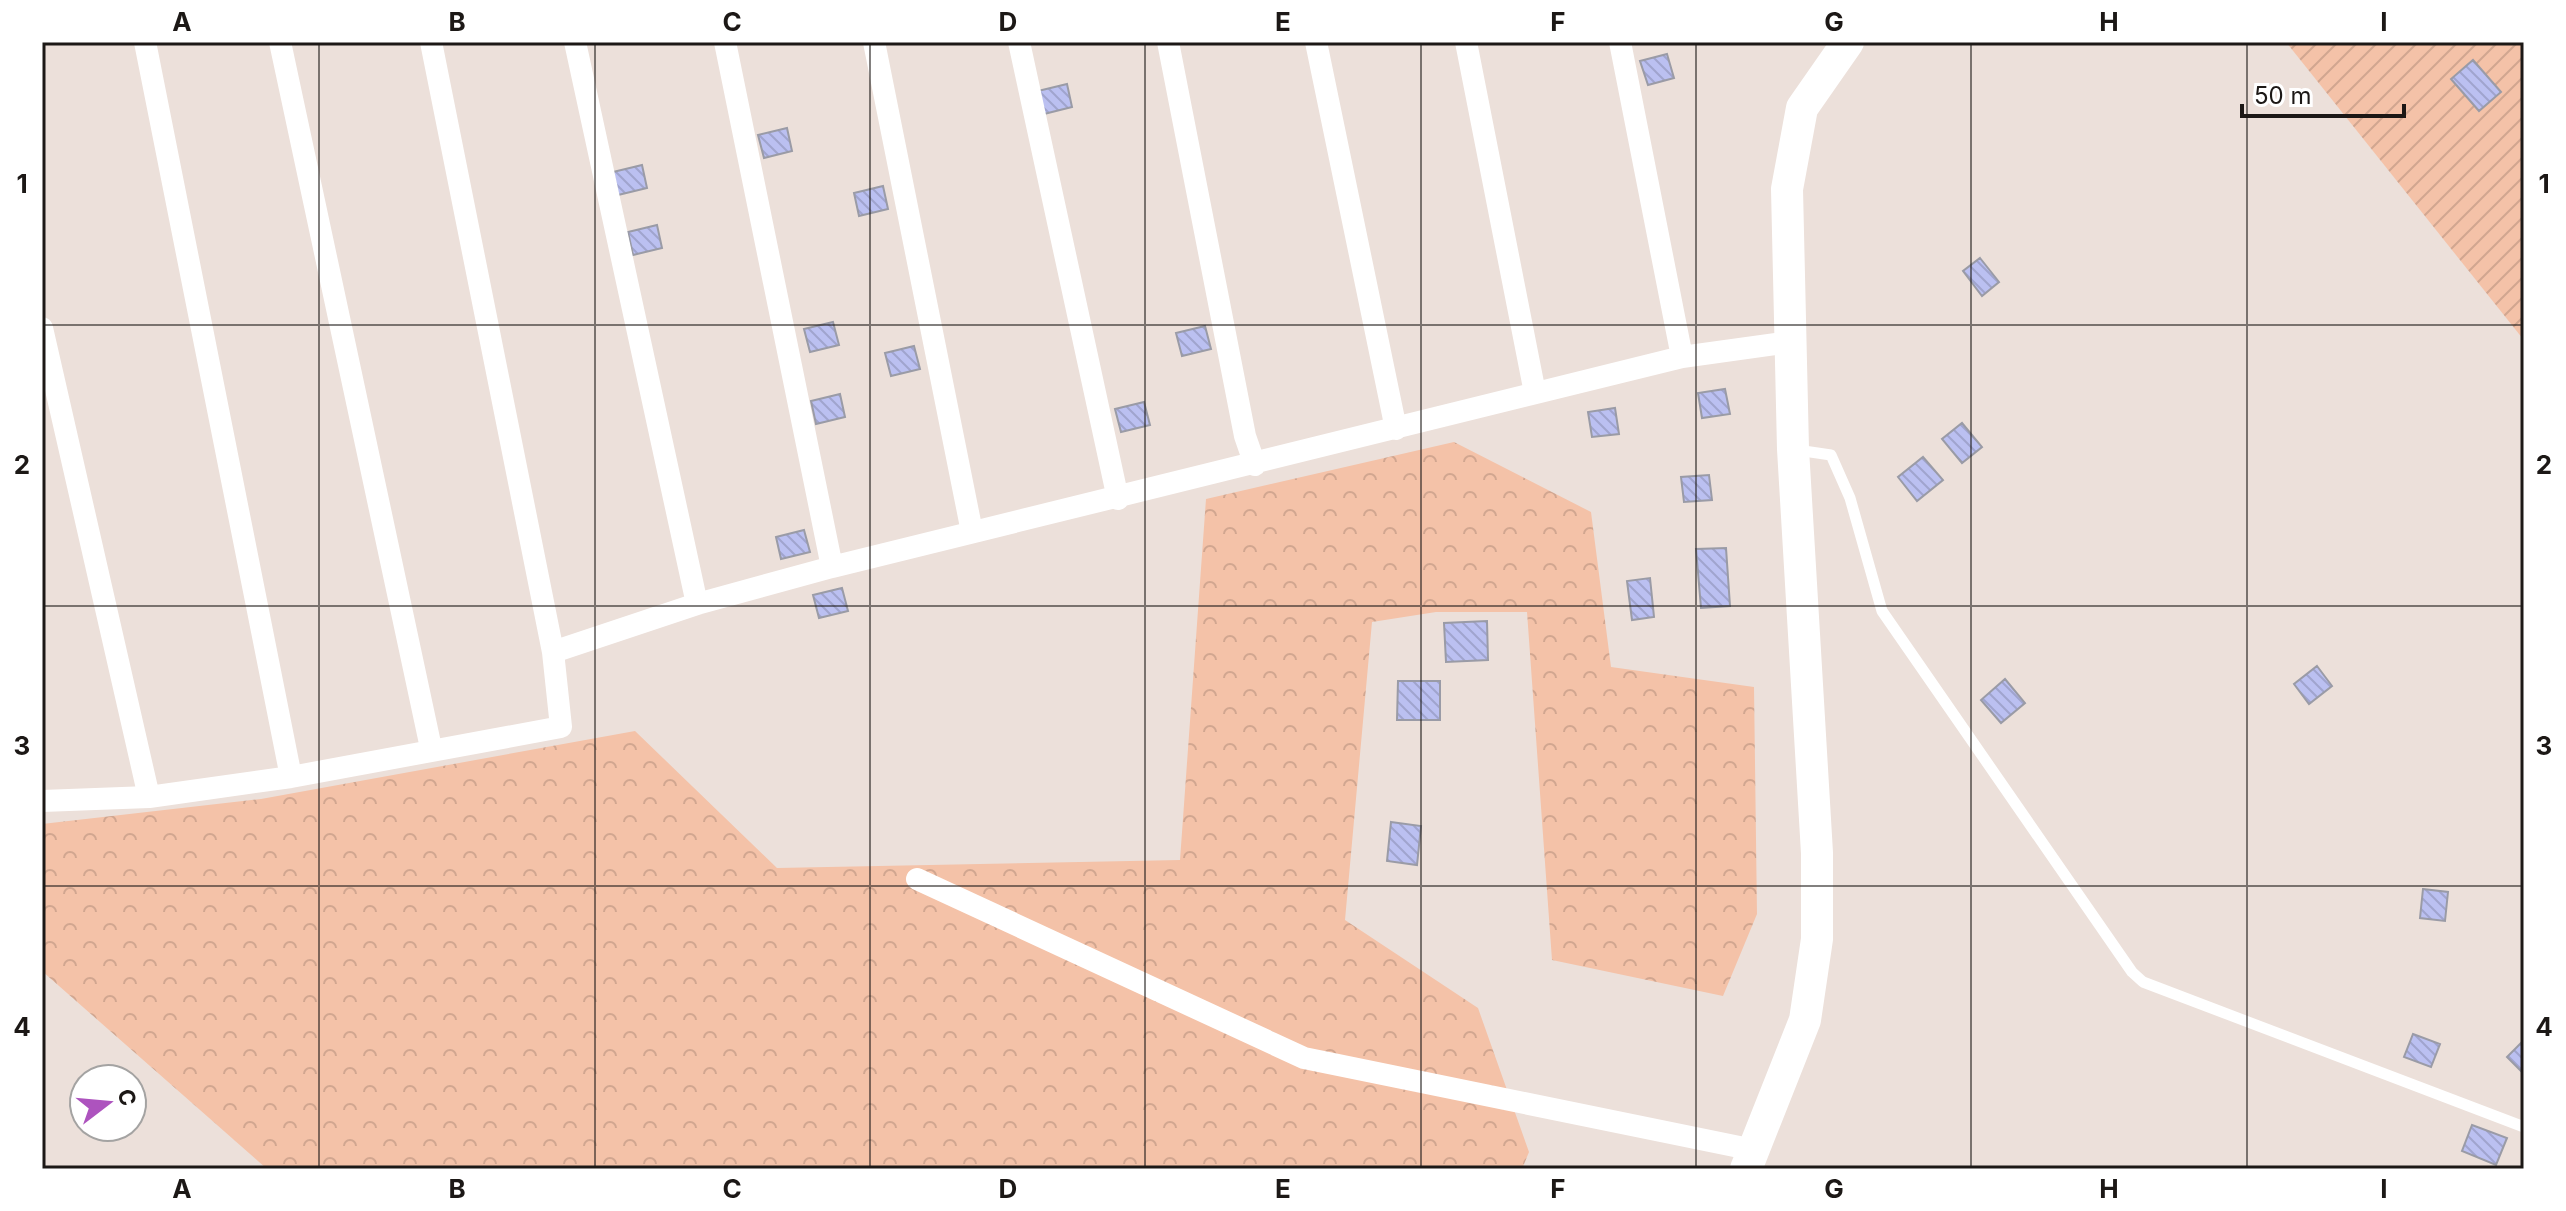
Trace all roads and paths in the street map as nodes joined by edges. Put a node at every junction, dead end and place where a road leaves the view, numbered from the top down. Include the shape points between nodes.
1 (145, 42) edge
2 (280, 42) edge
3 (431, 42) edge
4 (575, 42) edge
5 (725, 42) edge
6 (874, 42) edge
7 (1019, 42) edge
8 (1168, 42) edge
9 (1316, 42) edge
10 (1466, 42) edge
11 (1620, 42) edge
12 (1848, 42) edge
13 (42, 328) edge
14 (1790, 342) junction
15 (1682, 357) junction
16 (1535, 393) junction
17 (1396, 429) junction
18 (1793, 449) junction
19 (1255, 465) junction
20 (1118, 499) junction
21 (972, 532) junction
22 (832, 567) junction
23 (697, 604) junction
24 (553, 652) junction
25 (431, 748) junction
26 (291, 777) junction
27 (149, 797) junction
28 (42, 801) edge
29 (917, 879) dead end
30 (2524, 1127) edge
31 (1750, 1160) edge

1 - 26 street
2 - 25 street
3 - 24 street
4 - 23 street
5 - 22 street
6 - 21 street
7 - 20 street
8 - 19 street
9 - 17 street
10 - 16 street
11 - 15 street
12 - 14 main road via 1802,108 1791,154
13 - 27 street
14 - 15 street
14 - 18 main road
15 - 16 street
16 - 17 street
17 - 19 street
18 - 30 lane via 1831,455 1850,498 1882,611 2132,972 2143,982
18 - 31 main road via 1817,853 1817,939 1805,1020
19 - 20 street
20 - 21 street
21 - 22 street
22 - 23 street
23 - 24 street
24 - 25 street via 561,727
25 - 26 street
26 - 27 street
27 - 28 street
29 - 31 street via 1304,1058

